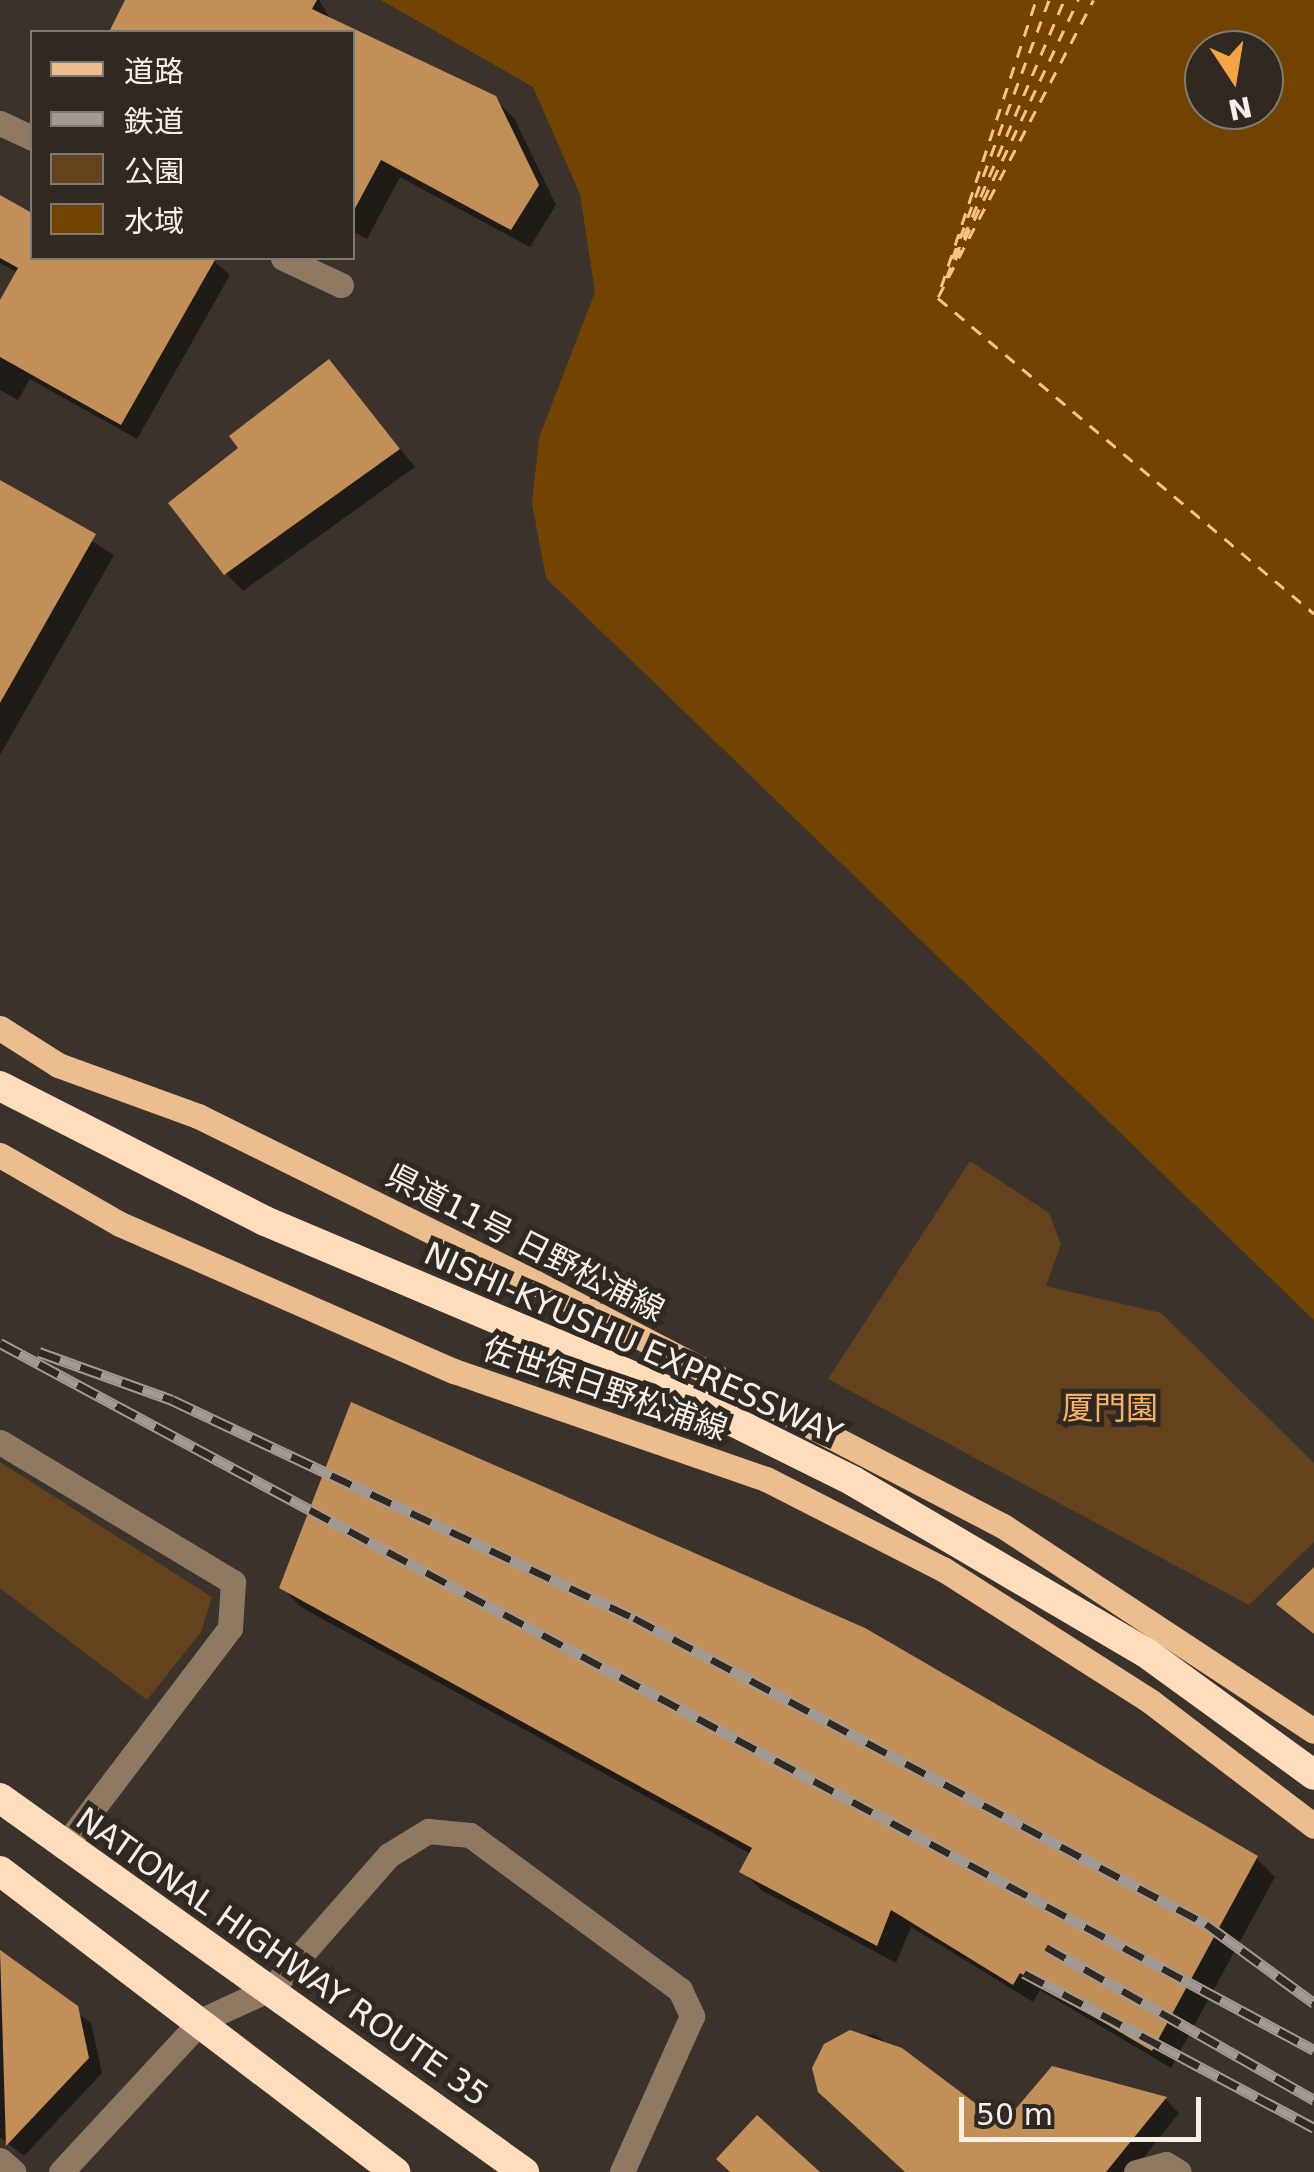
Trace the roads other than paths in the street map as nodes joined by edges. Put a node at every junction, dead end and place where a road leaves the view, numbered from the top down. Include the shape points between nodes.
1 (0, 122) edge
2 (30, 137) edge
3 (288, 260) edge
4 (341, 285) dead end
5 (0, 1028) edge
6 (0, 1086) edge
7 (1, 1159) edge
8 (0, 1442) edge
9 (1314, 1731) edge
10 (1314, 1775) edge
11 (0, 1798) edge
12 (1314, 1826) edge
13 (64, 1847) junction
14 (0, 1871) edge
15 (272, 1988) junction
16 (202, 2020) junction
17 (0, 2160) edge
18 (14, 2172) edge
19 (61, 2172) edge
20 (395, 2172) edge
21 (524, 2172) edge
22 (622, 2172) edge
23 (1136, 2172) edge
24 (1179, 2172) edge

1 - 2 street
3 - 4 street
5 - 9 main road, 県道11号 日野松浦線 via 58,1065 198,1116 536,1283 1003,1526
6 - 10 highway, NISHI-KYUSHU EXPRESSWAY via 266,1221 698,1404 853,1481 1145,1652
7 - 12 main road, 佐世保日野松浦線 via 120,1224 454,1372 766,1479 872,1533 1150,1701
8 - 13 street via 232,1582 230,1628
11 - 13 highway, NATIONAL HIGHWAY ROUTE 35
13 - 15 highway, NATIONAL HIGHWAY ROUTE 35
14 - 16 highway
15 - 16 street
15 - 21 highway, NATIONAL HIGHWAY ROUTE 35
15 - 22 street via 389,1855 428,1831 470,1835 680,1990 692,2016
16 - 19 street
16 - 20 highway
17 - 18 street
23 - 24 street via 1166,2164

